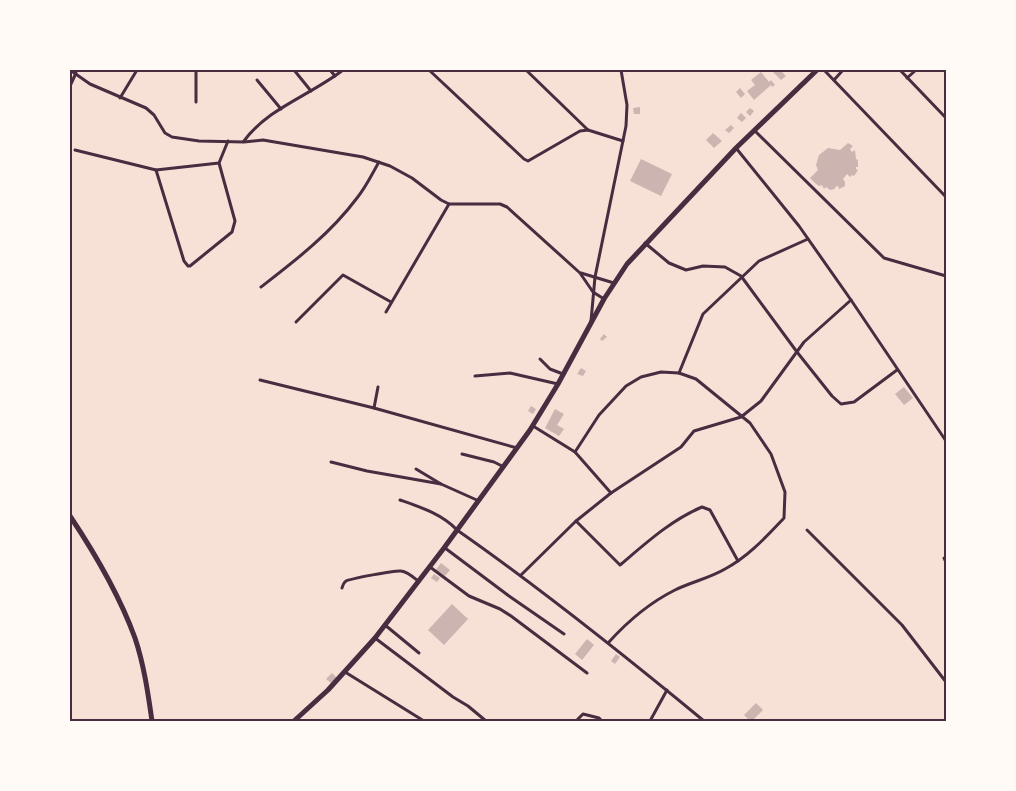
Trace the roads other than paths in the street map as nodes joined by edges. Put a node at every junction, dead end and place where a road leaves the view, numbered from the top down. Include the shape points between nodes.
1 (70, 70) edge
2 (137, 70) edge
3 (196, 70) edge
4 (294, 70) edge
5 (330, 70) edge
6 (343, 70) edge
7 (428, 70) edge
8 (526, 70) edge
9 (621, 70) edge
10 (817, 70) edge
11 (824, 70) edge
12 (843, 70) edge
13 (900, 70) edge
14 (916, 70) edge
15 (78, 74) junction
16 (335, 76) junction
17 (907, 78) junction
18 (257, 80) dead end
19 (834, 80) junction
20 (70, 86) edge
21 (311, 91) junction
22 (120, 98) junction
23 (196, 102) dead end
24 (281, 109) junction
25 (946, 118) edge
26 (588, 130) junction
27 (755, 131) junction
28 (228, 141) junction
29 (623, 141) junction
30 (244, 142) junction
31 (736, 148) junction
32 (75, 150) dead end
33 (379, 162) junction
34 (219, 163) junction
35 (156, 170) junction
36 (946, 197) edge
37 (449, 204) junction
38 (808, 239) junction
39 (645, 243) junction
40 (580, 273) junction
41 (741, 276) junction
42 (946, 276) edge
43 (595, 277) junction
44 (614, 283) junction
45 (260, 287) dead end
46 (593, 292) junction
47 (604, 299) junction
48 (852, 300) junction
49 (391, 302) junction
50 (386, 312) dead end
51 (296, 322) dead end
52 (590, 325) junction
53 (797, 352) junction
54 (540, 359) dead end
55 (897, 370) junction
56 (679, 373) junction
57 (564, 375) junction
58 (475, 376) dead end
59 (260, 380) dead end
60 (558, 384) junction
61 (378, 387) dead end
62 (374, 408) junction
63 (740, 417) junction
64 (533, 426) junction
65 (946, 441) edge
66 (517, 448) junction
67 (575, 452) junction
68 (462, 454) dead end
69 (331, 462) dead end
70 (504, 466) junction
71 (416, 469) dead end
72 (441, 484) junction
73 (611, 493) junction
74 (400, 500) dead end
75 (479, 501) junction
76 (70, 516) edge
77 (576, 521) junction
78 (457, 530) junction
79 (807, 530) dead end
80 (444, 548) junction
81 (738, 561) junction
82 (430, 566) junction
83 (521, 575) junction
84 (418, 581) junction
85 (342, 588) dead end
86 (384, 625) junction
87 (564, 634) dead end
88 (375, 638) junction
89 (608, 642) junction
90 (419, 653) dead end
91 (345, 672) junction
92 (587, 673) dead end
93 (946, 682) edge
94 (667, 690) junction
95 (152, 721) edge
96 (294, 721) edge
97 (424, 721) edge
98 (486, 721) edge
99 (576, 721) edge
100 (602, 721) edge
101 (650, 721) edge
102 (704, 721) edge

1 - 15 street
2 - 22 street
3 - 23 street
4 - 21 street
5 - 16 street
6 - 16 street
7 - 26 street via 528,161 580,131
8 - 26 street
9 - 29 street via 627,105
10 - 27 main road
11 - 19 street
12 - 19 street
13 - 17 street
14 - 17 street
15 - 20 street
15 - 22 street via 90,84
16 - 21 street
17 - 25 street
18 - 24 street
19 - 36 street
21 - 24 street
22 - 28 street via 146,108 165,133 172,137
24 - 30 street via 263,121
26 - 29 street
27 - 31 main road
27 - 42 street via 884,258
28 - 30 street
28 - 34 street
29 - 43 street
30 - 33 street via 263,140 291,144 363,156
31 - 38 street
31 - 39 main road
32 - 35 street
33 - 37 street via 412,178
33 - 45 street via 358,197 331,230
34 - 35 street
34 - 35 street via 235,226 190,266 184,261
37 - 40 street via 492,203 508,207
37 - 49 street
38 - 41 street via 759,261
38 - 48 street
39 - 41 street via 669,263 686,270 703,266 725,267
39 - 44 main road
40 - 43 street
40 - 46 street
41 - 53 street
41 - 56 street via 703,314
43 - 44 street
43 - 46 street
44 - 47 main road
46 - 47 street
46 - 52 street
47 - 52 main road
48 - 53 street via 824,323
48 - 55 street
49 - 50 street
49 - 51 street via 343,275
52 - 57 main road
53 - 55 street via 841,404 854,402
53 - 63 street via 762,401
54 - 57 street via 550,369
55 - 65 street
56 - 63 street via 696,379
56 - 67 street via 661,372 641,377 626,386 599,415
57 - 60 main road
58 - 60 street via 510,373
59 - 62 street
60 - 64 main road
61 - 62 street
62 - 66 street
63 - 73 street via 694,431 668,457
63 - 81 street via 750,423 771,454 785,492 784,518
64 - 66 main road
64 - 67 street
66 - 70 main road
67 - 73 street
68 - 70 street
69 - 72 street
70 - 75 main road
71 - 72 street
72 - 75 street
73 - 77 street
74 - 78 street via 426,509
75 - 78 main road
76 - 95 main road via 121,602 142,663
77 - 81 street via 620,565 664,528 702,507 710,510
77 - 83 street
78 - 80 main road
78 - 83 street
79 - 93 street via 902,625
80 - 82 main road
80 - 87 street
81 - 89 street via 652,603 629,620
82 - 84 main road
82 - 92 street via 469,596 511,616
83 - 89 street
84 - 85 street via 401,571 347,580
84 - 86 main road
86 - 88 main road
86 - 90 street
88 - 91 main road
88 - 98 street
89 - 94 street
91 - 96 main road
91 - 97 street
94 - 101 street
94 - 102 street
99 - 100 street via 583,714

